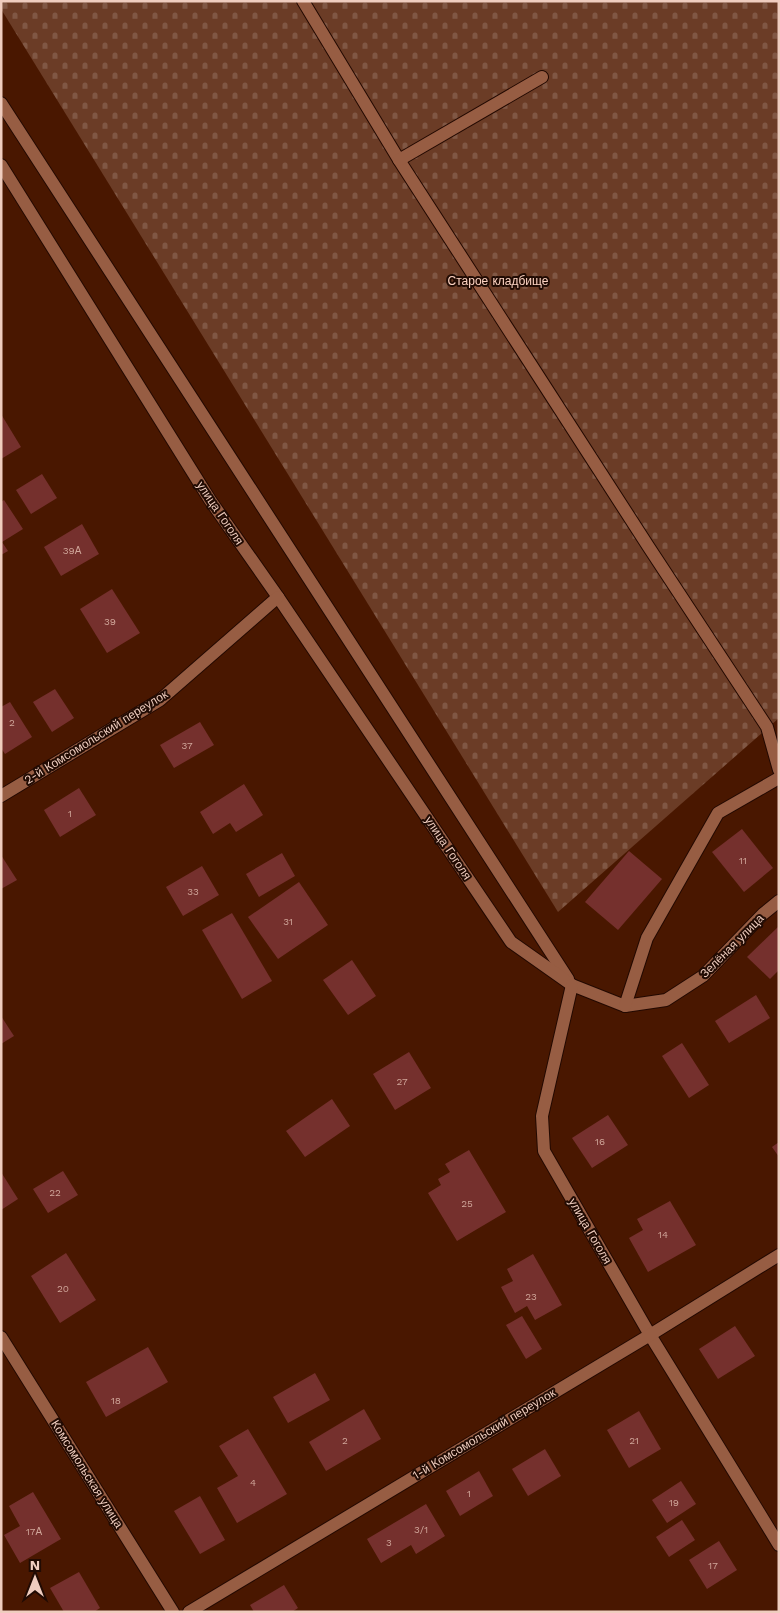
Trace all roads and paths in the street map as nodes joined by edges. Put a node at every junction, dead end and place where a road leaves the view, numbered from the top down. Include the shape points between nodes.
1 (303, 1) edge
2 (542, 77) dead end
3 (1, 103) edge
4 (399, 160) junction
5 (1, 165) edge
6 (278, 597) junction
7 (779, 770) edge
8 (779, 778) edge
9 (1, 796) edge
10 (779, 901) edge
11 (572, 985) junction
12 (625, 1006) junction
13 (779, 1255) edge
14 (650, 1335) junction
15 (1, 1337) edge
16 (779, 1545) edge
17 (173, 1612) edge
18 (189, 1612) edge

1 - 4 street
2 - 4 street
3 - 11 street
4 - 7 street via 767,727
5 - 6 street, улица Гоголя via 210,500
6 - 9 street, 2-й Комсомольский переулок via 160,700
6 - 11 street, улица Гоголя via 511,942
8 - 12 street via 718,813 647,938
10 - 12 street, Зелёная улица via 703,976 666,1000
11 - 12 street, Зелёная улица
11 - 14 street, улица Гоголя via 542,1116 544,1151
13 - 14 street, 1-й Комсомольский переулок
14 - 16 street, улица Гоголя
14 - 18 street, 1-й Комсомольский переулок
15 - 17 street, Комсомольская улица

